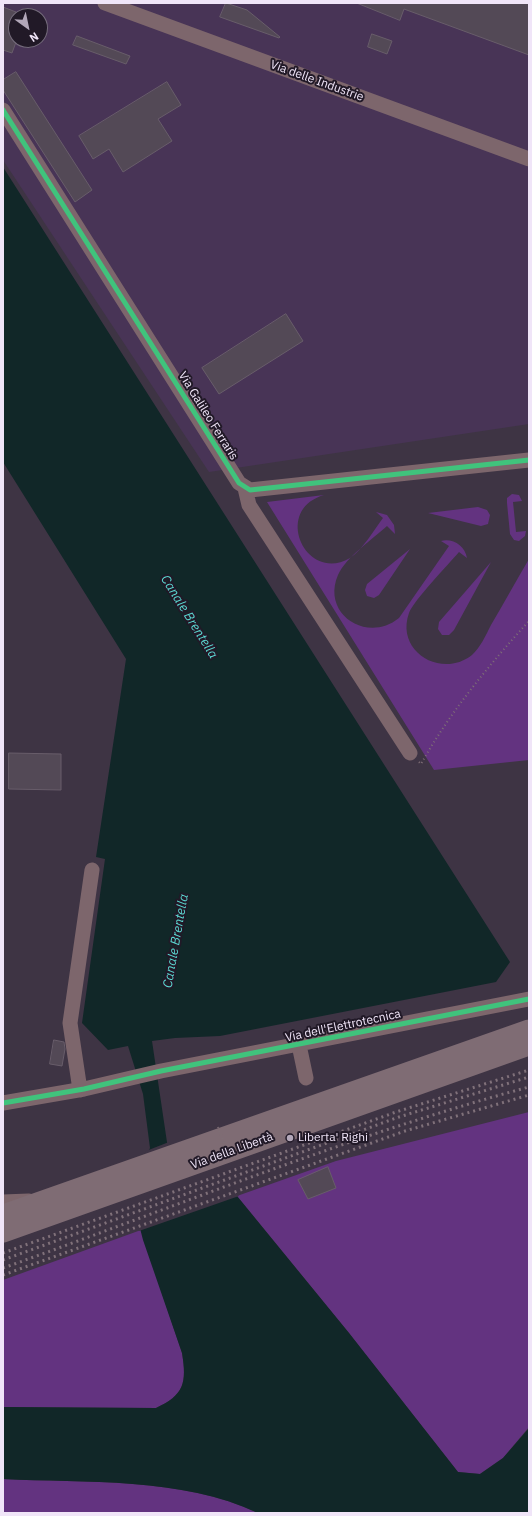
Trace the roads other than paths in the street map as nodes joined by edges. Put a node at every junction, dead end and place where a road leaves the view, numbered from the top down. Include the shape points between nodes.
1 (105, 3) edge
2 (3, 110) edge
3 (529, 159) edge
4 (529, 460) edge
5 (245, 488) junction
6 (410, 754) dead end
7 (92, 870) dead end
8 (529, 999) edge
9 (529, 1030) edge
10 (299, 1045) junction
11 (529, 1045) edge
12 (306, 1078) dead end
13 (80, 1090) junction
14 (3, 1103) edge
15 (232, 1142) junction
16 (89, 1194) junction
17 (60, 1196) junction
18 (3, 1202) edge
19 (3, 1215) edge
20 (3, 1232) edge
21 (3, 1237) edge

1 - 3 street, Via delle Industrie
2 - 5 street, Via Galileo Ferraris via 239,483
4 - 5 street via 250,490
5 - 6 street via 249,505
7 - 13 street via 70,1023
8 - 10 street, Via dell'Elettrotecnica
9 - 15 highway, Via della Libertà
10 - 12 street
10 - 13 street, Via dell'Elettrotecnica via 161,1071
11 - 15 highway, Via della Libertà
13 - 14 street
15 - 16 highway, Via della Libertà
16 - 17 highway, Via della Libertà
16 - 20 highway, Via della Libertà
16 - 21 highway
17 - 18 street via 33,1201
17 - 19 highway, Via della Libertà

